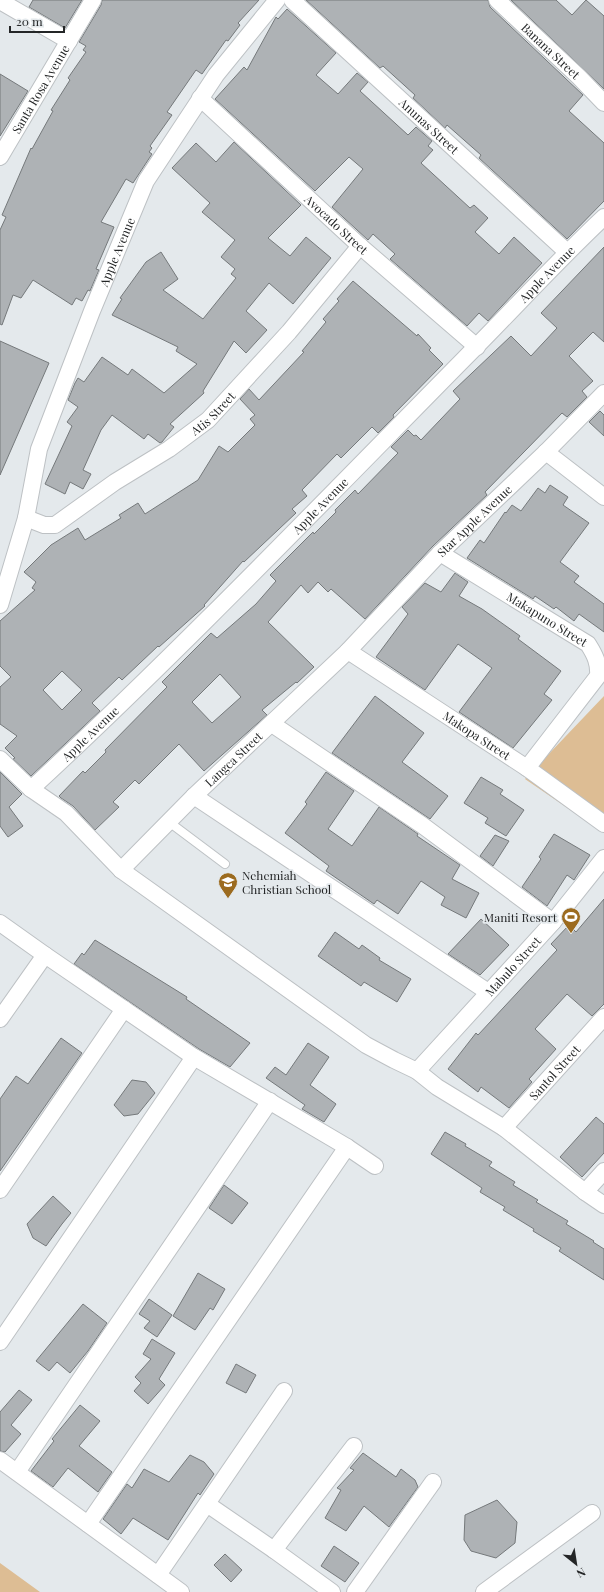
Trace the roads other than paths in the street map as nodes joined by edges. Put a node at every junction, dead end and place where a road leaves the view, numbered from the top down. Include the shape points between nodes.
1 (93, 0) edge
2 (277, 0) edge
3 (292, 0) edge
4 (497, 0) edge
5 (0, 1) edge
6 (69, 41) junction
7 (200, 98) junction
8 (604, 104) edge
9 (0, 157) edge
10 (604, 217) edge
11 (360, 246) junction
12 (567, 252) junction
13 (476, 347) junction
14 (604, 393) edge
15 (546, 452) junction
16 (604, 497) edge
17 (26, 518) junction
18 (440, 553) junction
19 (0, 605) edge
20 (348, 651) junction
21 (272, 724) junction
22 (0, 760) edge
23 (527, 768) junction
24 (31, 789) junction
25 (194, 796) junction
26 (169, 822) junction
27 (604, 824) edge
28 (604, 858) edge
29 (224, 864) dead end
30 (121, 870) junction
31 (553, 922) junction
32 (0, 923) edge
33 (45, 956) junction
34 (488, 992) junction
35 (124, 1009) junction
36 (604, 1017) edge
37 (0, 1019) edge
38 (194, 1057) junction
39 (417, 1071) junction
40 (270, 1101) junction
41 (504, 1128) junction
42 (347, 1147) junction
43 (375, 1166) dead end
44 (604, 1171) edge
45 (0, 1190) edge
46 (585, 1192) junction
47 (604, 1205) edge
48 (0, 1342) edge
49 (284, 1391) dead end
50 (354, 1446) dead end
51 (0, 1460) edge
52 (17, 1472) junction
53 (433, 1482) dead end
54 (207, 1504) junction
55 (592, 1513) dead end
56 (88, 1524) junction
57 (274, 1550) junction
58 (158, 1575) junction
59 (181, 1592) edge
60 (332, 1592) edge
61 (355, 1592) edge
62 (484, 1592) edge

1 - 6 street, Santa Rosa Avenue
2 - 7 street, Apple Avenue via 220,69
3 - 12 street, Anunas Street
4 - 8 street, Banana Street
5 - 6 street
6 - 9 street, Santa Rosa Avenue
7 - 11 street, Avocado Street
7 - 17 street, Apple Avenue via 146,181 121,240 39,449
10 - 12 street, Apple Avenue
11 - 13 street, Avocado Street
11 - 17 street, Atis Street via 289,332 208,420 56,525 44,525
12 - 13 street, Apple Avenue
13 - 24 street, Apple Avenue via 210,616
14 - 15 street, Star Apple Avenue
15 - 16 street
15 - 18 street, Star Apple Avenue
17 - 19 street, Apple Avenue
18 - 20 street, Star Apple Avenue
18 - 23 street, Makapuno Street via 588,644 595,655 599,666 598,676
20 - 21 street, Langca Street
20 - 23 street, Makopa Street
21 - 25 street, Langca Street
21 - 31 street via 422,826
22 - 24 street
23 - 27 street, Makopa Street
24 - 30 street via 66,813
25 - 26 street, Langca Street
25 - 34 street
26 - 29 lane
26 - 30 street, Langca Street
28 - 31 street, Mabulo Street
30 - 39 street via 379,1053
31 - 34 street, Mabulo Street
32 - 33 street
33 - 35 street
33 - 37 street
34 - 39 street, Mabulo Street
35 - 38 street
35 - 45 street
36 - 41 street, Santol Street
38 - 40 street
38 - 48 street
39 - 41 street via 437,1087
40 - 42 street
40 - 52 street
41 - 46 street
42 - 43 street
42 - 56 street
44 - 46 street
46 - 47 street
49 - 54 street
50 - 57 street
51 - 52 street
52 - 56 street
53 - 61 street
54 - 57 street
54 - 58 street
55 - 62 street
56 - 58 street
57 - 60 street
58 - 59 street

